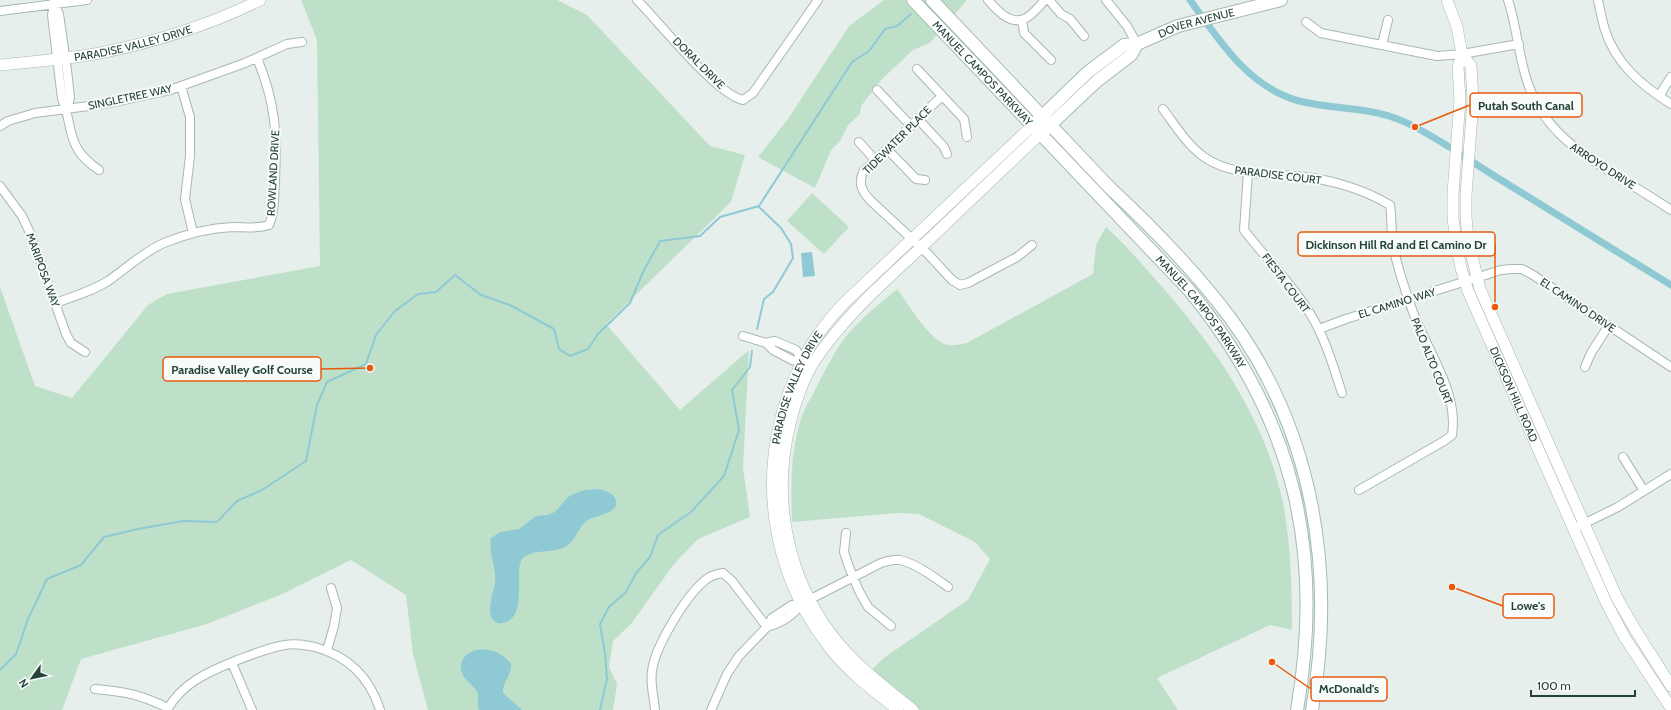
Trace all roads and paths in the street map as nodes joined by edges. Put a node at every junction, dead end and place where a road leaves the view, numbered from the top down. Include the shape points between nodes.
1 (88, 0) edge
2 (260, 0) edge
3 (637, 0) edge
4 (818, 0) edge
5 (913, 0) edge
6 (932, 0) edge
7 (988, 0) edge
8 (1045, 0) edge
9 (1049, 0) edge
10 (1280, 0) edge
11 (1447, 0) edge
12 (1508, 0) edge
13 (1598, 0) edge
14 (1111, 2) edge
15 (54, 3) edge
16 (0, 11) edge
17 (1022, 20) junction
18 (1388, 20) dead end
19 (1306, 22) dead end
20 (1084, 36) dead end
21 (302, 42) dead end
22 (1137, 44) junction
23 (1519, 44) junction
24 (1382, 45) junction
25 (1462, 54) junction
26 (61, 58) junction
27 (257, 58) junction
28 (1051, 60) dead end
29 (0, 65) edge
30 (917, 69) dead end
31 (1671, 77) edge
32 (181, 86) junction
33 (877, 90) dead end
34 (942, 96) junction
35 (1659, 96) junction
36 (1671, 104) edge
37 (67, 109) junction
38 (1163, 109) dead end
39 (1042, 116) junction
40 (918, 119) junction
41 (1050, 125) junction
42 (0, 126) edge
43 (911, 126) junction
44 (1036, 130) junction
45 (967, 137) dead end
46 (859, 142) dead end
47 (887, 148) junction
48 (947, 154) dead end
49 (875, 160) junction
50 (99, 170) dead end
51 (1248, 172) junction
52 (925, 180) dead end
53 (0, 186) edge
54 (1671, 210) edge
55 (193, 233) junction
56 (912, 239) junction
57 (1032, 245) dead end
58 (921, 247) junction
59 (1477, 278) junction
60 (1465, 281) junction
61 (1409, 299) junction
62 (55, 303) junction
63 (1609, 325) junction
64 (1319, 329) junction
65 (743, 336) dead end
66 (85, 352) dead end
67 (808, 363) junction
68 (1585, 367) dead end
69 (1671, 367) edge
70 (1342, 393) dead end
71 (1623, 457) dead end
72 (1671, 474) edge
73 (1359, 490) dead end
74 (1644, 491) junction
75 (1585, 523) junction
76 (1573, 529) junction
77 (846, 533) dead end
78 (853, 578) junction
79 (948, 587) dead end
80 (331, 588) dead end
81 (806, 602) junction
82 (890, 626) dead end
83 (767, 627) junction
84 (327, 650) junction
85 (232, 663) junction
86 (1671, 686) edge
87 (95, 689) dead end
88 (1671, 708) edge
89 (167, 709) edge
90 (252, 710) edge
91 (380, 710) edge
92 (655, 710) edge
93 (711, 710) edge
94 (898, 710) edge
95 (913, 710) edge
96 (1297, 710) edge
97 (1312, 710) edge

1 - 15 street
2 - 26 street, PARADISE VALLEY DRIVE via 205,24 169,35 106,52
3 - 4 street, DORAL DRIVE via 708,76 733,96 743,100 753,93
5 - 44 main road, MANUEL CAMPOS PARKWAY
6 - 39 main road, MANUEL CAMPOS PARKWAY
7 - 17 street via 1004,16
8 - 17 street
9 - 20 street
10 - 22 main road, DOVER AVENUE via 1198,20 1162,32
11 - 25 street, DICKSON HILL ROAD
12 - 23 street, ARROYO DRIVE
13 - 35 street via 1605,30 1617,55 1634,78
14 - 22 street
15 - 16 street
15 - 26 street via 60,14
17 - 28 street via 1024,33
18 - 24 street
19 - 24 street via 1321,32
21 - 27 street, SINGLETREE WAY via 287,44
22 - 39 main road, DOVER AVENUE via 1124,45 1104,59
22 - 41 main road, DOVER AVENUE via 1131,55 1097,81
23 - 25 street
23 - 54 street, ARROYO DRIVE via 1525,75 1531,90 1546,119 1558,133 1582,154
24 - 25 street via 1438,56
25 - 59 street, DICKSON HILL ROAD via 1471,66 1473,100 1466,217 1468,240
25 - 60 street, DICKSON HILL ROAD via 1458,67 1460,99 1453,218
26 - 29 street, PARADISE VALLEY DRIVE
26 - 37 street via 70,98
27 - 32 street, SINGLETREE WAY
27 - 55 street, ROWLAND DRIVE via 271,95 275,119 273,216 269,225 258,228 232,227
30 - 34 street
31 - 35 street
32 - 37 street, SINGLETREE WAY via 140,97
32 - 55 street via 190,117 190,156 185,199
33 - 43 street
34 - 40 street, TIDEWATER PLACE
34 - 45 street via 964,118
35 - 36 street
37 - 42 street, SINGLETREE WAY via 22,116
37 - 50 street via 72,138 78,151 86,161
38 - 51 street, PARADISE COURT via 1187,141 1204,157 1219,166
39 - 41 main road, MANUEL CAMPOS PARKWAY
39 - 44 main road, PARADISE VALLEY DRIVE
40 - 43 street, TIDEWATER PLACE
40 - 48 street via 944,147
41 - 44 main road, PARADISE VALLEY DRIVE
41 - 97 main road, MANUEL CAMPOS PARKWAY via 1163,241 1216,300 1261,367 1284,414 1309,493 1320,560 1321,639
43 - 47 street, TIDEWATER PLACE
44 - 56 street, PARADISE VALLEY DRIVE
44 - 58 street, PARADISE VALLEY DRIVE
44 - 96 main road, MANUEL CAMPOS PARKWAY via 1204,309 1237,355 1270,420 1289,474 1299,516 1305,560 1306,636
46 - 49 street
47 - 49 street, TIDEWATER PLACE
47 - 52 street via 916,179
49 - 56 street, TIDEWATER PLACE via 863,172 861,186 870,200
51 - 61 street, PARADISE COURT via 1326,181 1370,195 1390,205 1393,245
51 - 64 street, FIESTA COURT via 1244,230 1298,296
53 - 62 street, MARIPOSA WAY via 22,216
55 - 62 street, ROWLAND DRIVE via 147,252 101,285
56 - 58 street, TIDEWATER PLACE
56 - 67 street, PARADISE VALLEY DRIVE via 827,322 812,343
57 - 58 street, TIDEWATER PLACE via 1017,257 960,285 952,280
58 - 67 street, PARADISE VALLEY DRIVE via 852,313
59 - 60 street, EL CAMINO WAY
59 - 63 street, EL CAMINO DRIVE via 1501,270 1522,270
59 - 75 street, DICKSON HILL ROAD
60 - 61 street, EL CAMINO WAY
60 - 76 street, DICKSON HILL ROAD via 1476,312
61 - 64 street, EL CAMINO WAY
61 - 73 street, PALO ALTO COURT via 1447,392 1452,410 1452,435
62 - 66 street, MARIPOSA WAY via 71,343
63 - 68 street
63 - 69 street, EL CAMINO DRIVE
64 - 70 street, FIESTA COURT
65 - 67 street via 766,342 776,341 796,350
67 - 81 street, PARADISE VALLEY DRIVE via 791,419 784,454 782,491 790,549
71 - 74 street
72 - 74 street
74 - 75 street
75 - 76 street
75 - 86 street, DICKSON HILL ROAD via 1617,598
76 - 88 street, DICKSON HILL ROAD via 1615,620
77 - 78 street via 844,552
78 - 79 street via 881,563 899,560 934,577
78 - 81 street
78 - 82 street via 868,607
80 - 84 street via 337,608
81 - 83 street via 792,605 772,618
81 - 94 street, PARADISE VALLEY DRIVE via 822,638 844,665
81 - 95 street, PARADISE VALLEY DRIVE via 850,658
83 - 92 street via 723,573 707,578 681,610 660,645 651,680
83 - 93 street via 739,656 727,674
84 - 85 street via 305,645 286,645 269,648
84 - 91 street via 355,667 367,681
85 - 89 street via 195,680 184,688
85 - 90 street
87 - 89 street via 140,695

